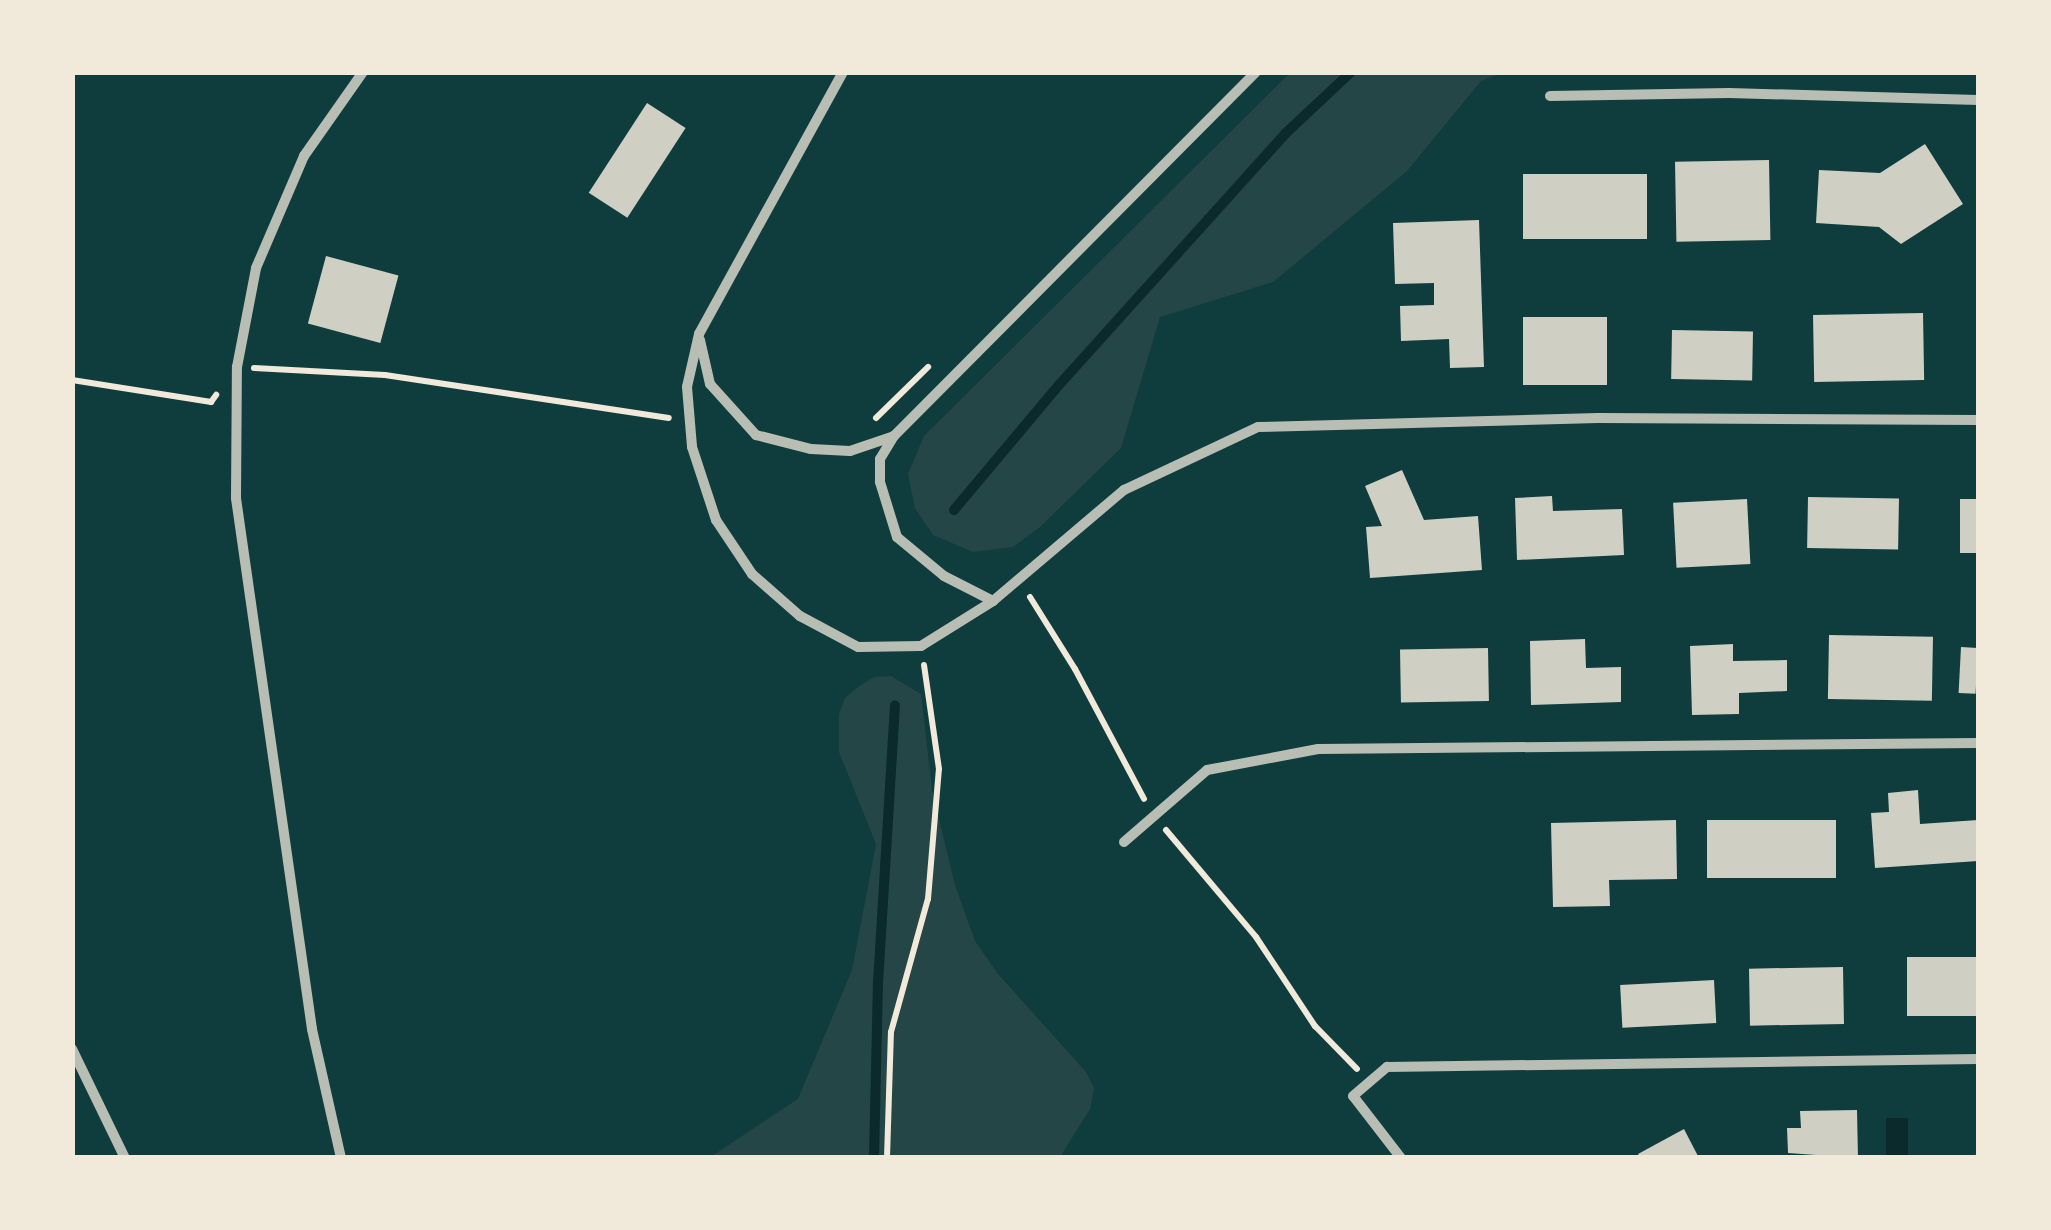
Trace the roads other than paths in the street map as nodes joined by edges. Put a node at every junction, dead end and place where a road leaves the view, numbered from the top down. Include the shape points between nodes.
1 (363, 72) edge
2 (844, 72) edge
3 (1256, 72) edge
4 (1550, 96) dead end
5 (1978, 100) edge
6 (699, 334) junction
7 (1978, 420) edge
8 (894, 436) junction
9 (993, 601) junction
10 (1978, 744) edge
11 (1124, 842) dead end
12 (72, 1049) edge
13 (1978, 1059) edge
14 (125, 1158) edge
15 (341, 1158) edge
16 (1400, 1158) edge

1 - 15 street via 304,156 256,268 237,368 236,498 312,1029
2 - 6 street
3 - 8 street
4 - 5 street
6 - 8 street via 710,384 756,435 850,452
6 - 9 street via 687,387 692,448 716,520 752,574 800,616 858,647 921,646
7 - 9 street via 1598,418 1258,427 1124,490
8 - 9 street via 880,458 880,482 897,537 944,576
10 - 11 street via 1318,749 1206,770
12 - 14 street
13 - 16 street via 1386,1067 1353,1096

